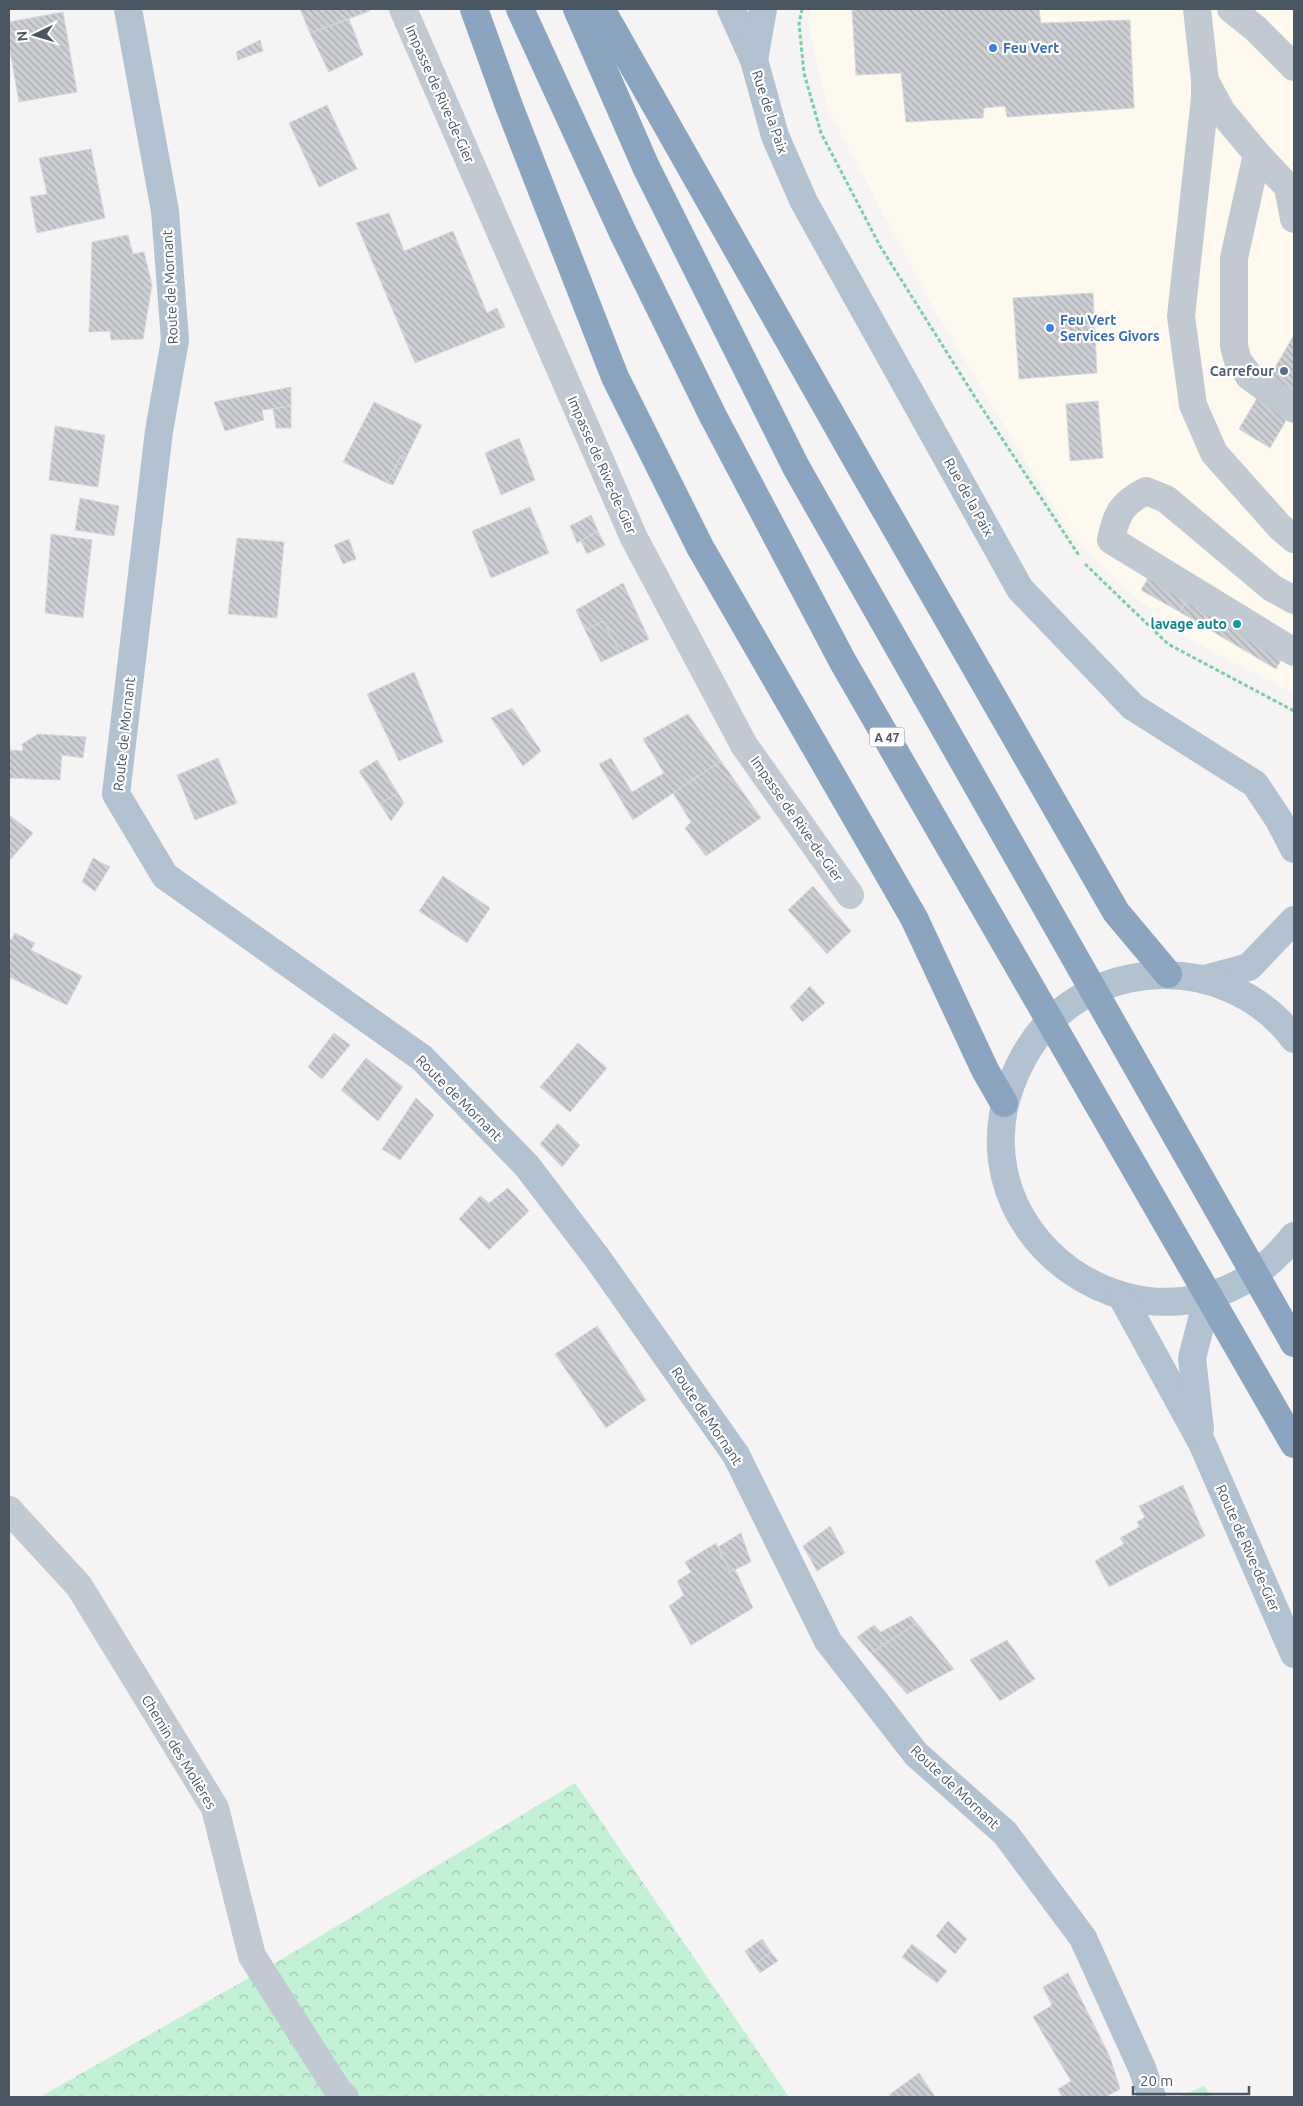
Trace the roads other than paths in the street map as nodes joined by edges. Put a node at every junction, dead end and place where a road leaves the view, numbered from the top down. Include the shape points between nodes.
1 (128, 9) edge
2 (403, 9) edge
3 (474, 9) edge
4 (520, 9) edge
5 (577, 9) edge
6 (601, 9) edge
7 (731, 9) edge
8 (763, 9) edge
9 (1197, 9) edge
10 (1231, 9) edge
11 (754, 60) junction
12 (1294, 67) edge
13 (1206, 81) junction
14 (1256, 154) junction
15 (1294, 219) edge
16 (1294, 409) edge
17 (1294, 539) edge
18 (1294, 600) edge
19 (1294, 652) edge
20 (1294, 849) edge
21 (850, 895) dead end
22 (1294, 920) edge
23 (1168, 974) junction
24 (1205, 979) junction
25 (1294, 1039) edge
26 (1004, 1103) junction
27 (1290, 1248) edge
28 (1122, 1296) junction
29 (1208, 1296) junction
30 (1294, 1343) edge
31 (1202, 1443) junction
32 (1294, 1444) edge
33 (9, 1510) edge
34 (1294, 1654) edge
35 (345, 2097) edge
36 (1152, 2097) edge

1 - 36 main road, Route de Mornant via 166,211 175,340 159,431 116,794 165,876 422,1058 527,1166 598,1259 736,1455 828,1641 916,1754 1005,1833 1083,1938
2 - 21 street, Impasse de Rive-de-Gier via 634,538 744,745
3 - 26 highway via 615,377 700,547 914,918 985,1070
4 - 32 highway, A 47 via 623,233 713,416 839,653
5 - 30 highway via 646,167 796,467
6 - 23 highway via 1116,912
7 - 11 main road, Rue de la Paix
8 - 11 main road, Rue de la Paix
9 - 13 street
10 - 12 street
11 - 20 main road, Rue de la Paix via 775,136 804,202 1020,589 1133,707 1255,784
13 - 14 street via 1222,112
13 - 17 street via 1181,316 1193,405 1214,454
14 - 15 street via 1288,187
14 - 16 street via 1234,258 1234,346 1238,360 1250,377
18 - 19 street via 1272,588 1166,499 1146,491 1130,499 1115,519 1111,540
22 - 24 main road via 1249,967
23 - 24 main road
23 - 26 main road via 1130,977 1095,989 1063,1009 1037,1035 1017,1067
24 - 25 main road via 1241,993 1272,1014
26 - 28 main road via 1000,1132 1002,1162 1021,1218 1058,1263 1083,1280
27 - 29 main road via 1248,1279
28 - 29 main road via 1166,1302
28 - 31 main road, Route de Rive-de-Gier
29 - 31 main road, Route de Rive-de-Gier via 1192,1358
31 - 34 main road, Route de Rive-de-Gier
33 - 35 street, Chemin des Molières via 79,1586 214,1808 252,1956

